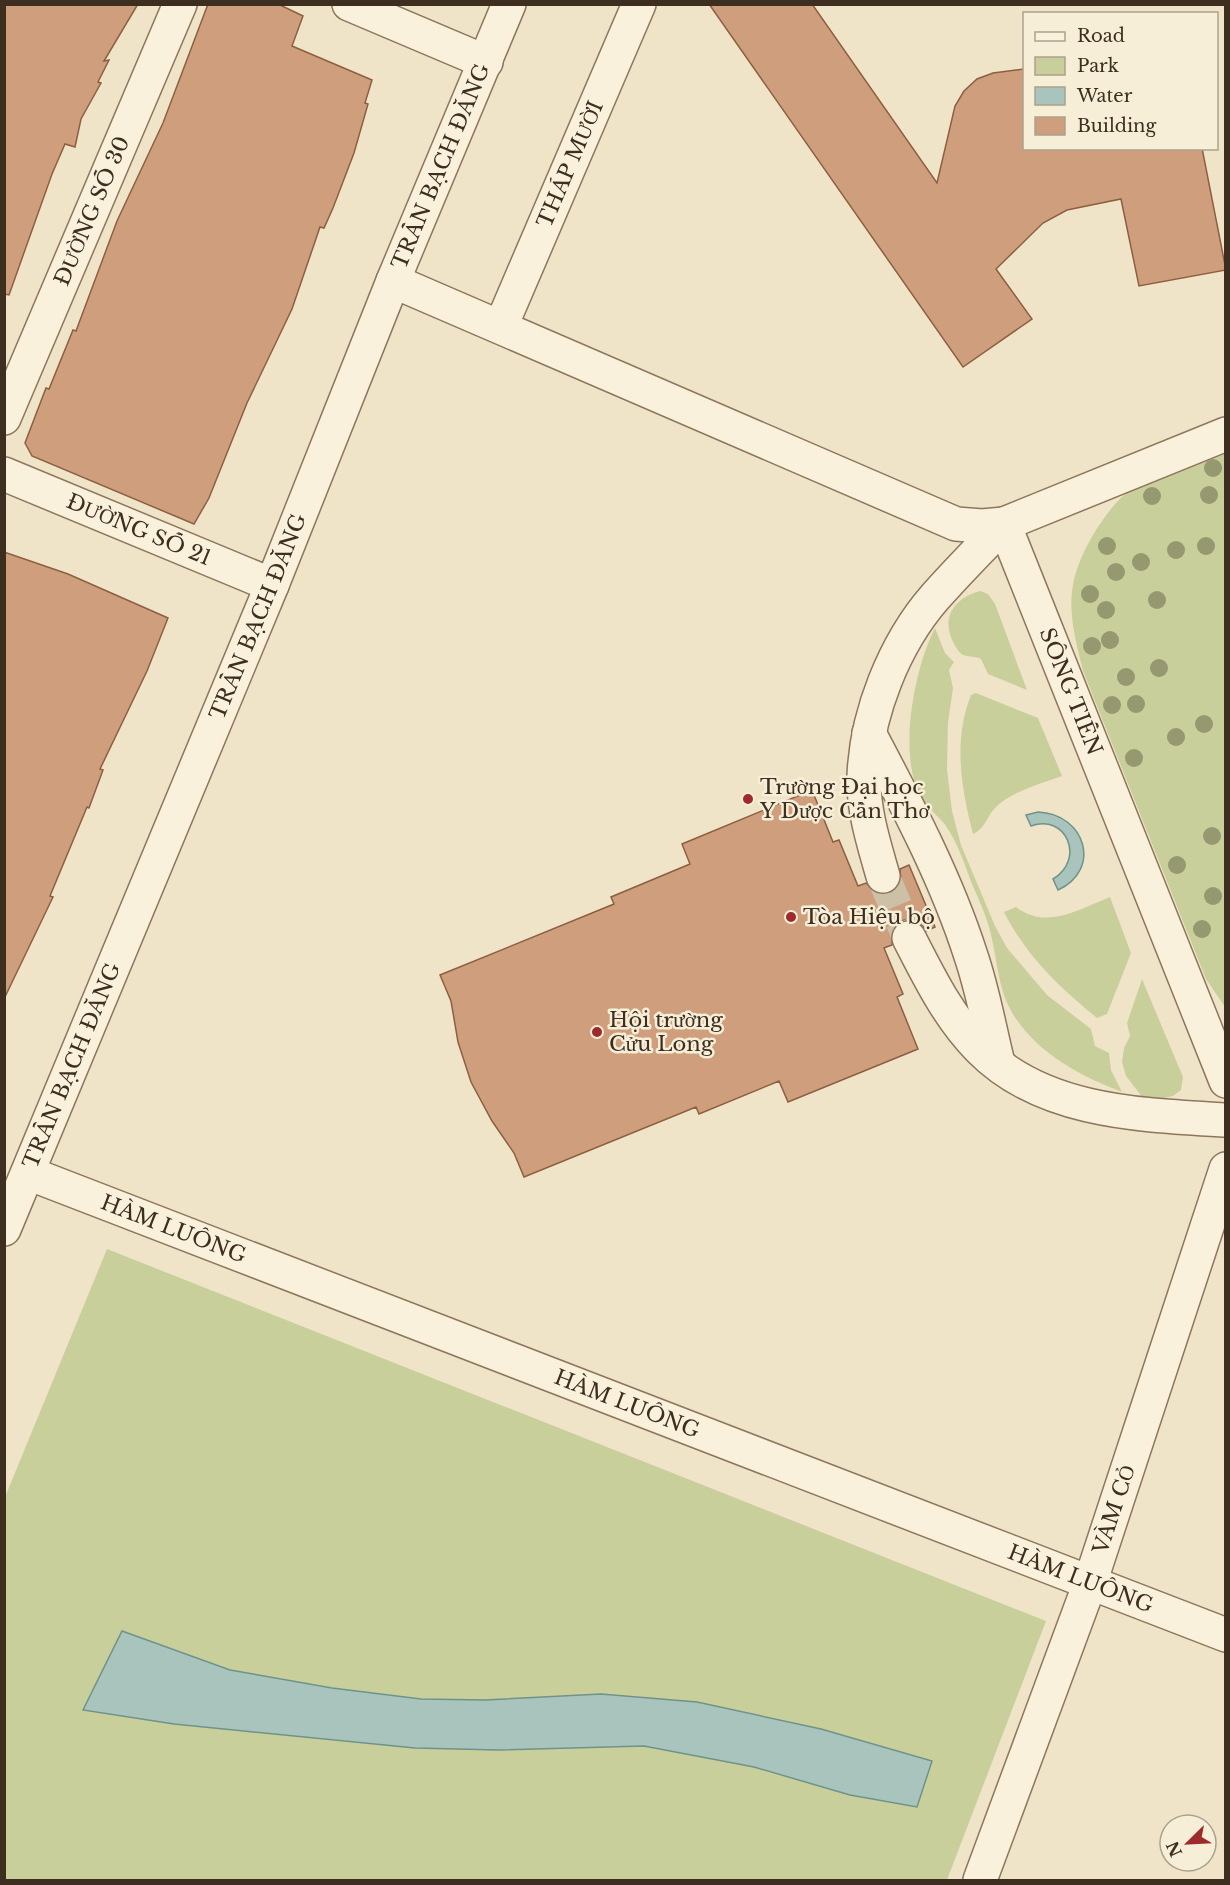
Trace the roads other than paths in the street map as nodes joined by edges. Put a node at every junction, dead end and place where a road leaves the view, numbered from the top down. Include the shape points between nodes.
1 (180, 4) edge
2 (349, 4) edge
3 (509, 4) edge
4 (639, 4) edge
5 (486, 62) junction
6 (393, 281) junction
7 (501, 327) junction
8 (4, 418) edge
9 (1226, 434) edge
10 (4, 474) edge
11 (1004, 524) junction
12 (272, 585) junction
13 (869, 732) junction
14 (883, 876) tunnel mouth
15 (909, 938) tunnel mouth
16 (998, 1063) junction
17 (1226, 1081) edge
18 (1226, 1120) edge
19 (1226, 1169) edge
20 (28, 1173) junction
21 (4, 1228) edge
22 (1090, 1583) junction
23 (1226, 1635) edge
24 (980, 1881) edge

1 - 8 street, ĐƯỜNG SỐ 30
2 - 5 street
3 - 5 street, TRẦN BẠCH ĐẰNG
4 - 7 street, THÁP MƯỜI
5 - 6 street, TRẦN BẠCH ĐẰNG
6 - 7 street
6 - 12 street, TRẦN BẠCH ĐẰNG
7 - 11 street via 956,524
9 - 11 street
10 - 12 street, ĐƯỜNG SỐ 21
11 - 13 street via 933,599 902,646
11 - 17 street, SÔNG TIỀN
12 - 20 street, TRẦN BẠCH ĐẰNG
13 - 14 street via 864,778 869,825
13 - 16 street via 947,891 972,958
15 - 16 street via 953,1016 981,1050
16 - 18 street via 1019,1079 1102,1108 1141,1115
19 - 22 street, VÀM CỎ
20 - 21 street, TRẦN BẠCH ĐẰNG
20 - 22 street, HÀM LUÔNG
22 - 23 street, HÀM LUÔNG
22 - 24 street, VÀM CỎ

